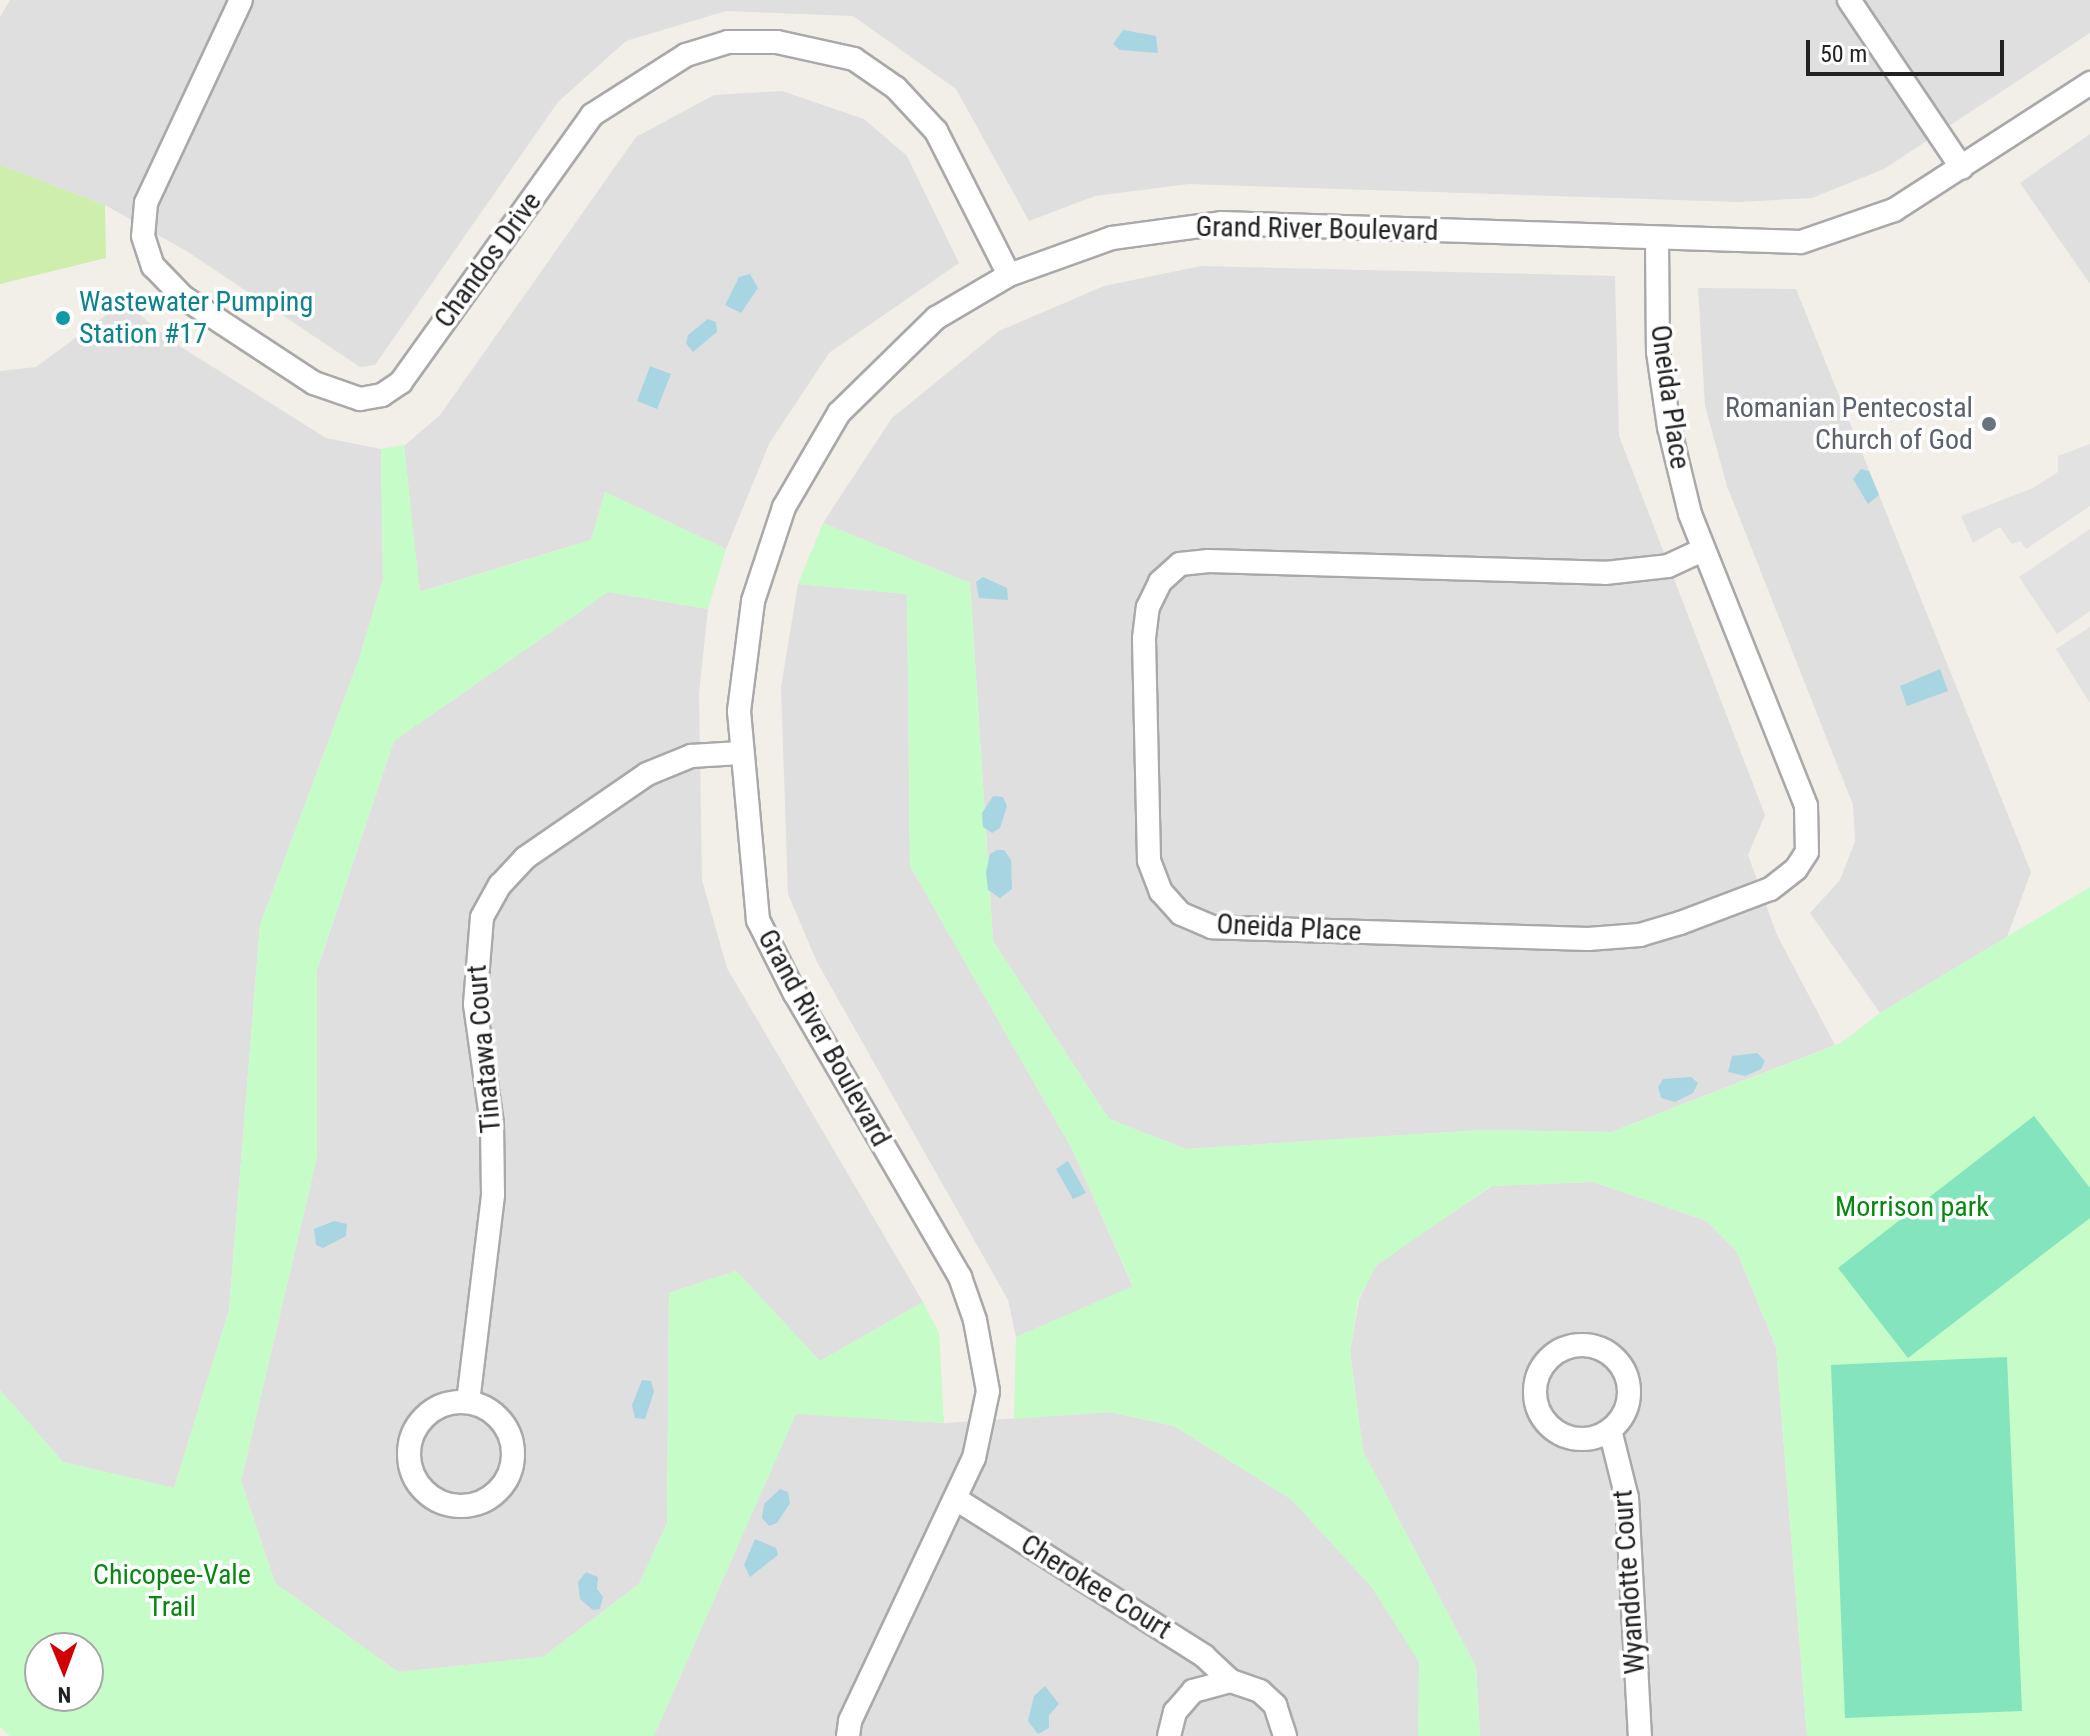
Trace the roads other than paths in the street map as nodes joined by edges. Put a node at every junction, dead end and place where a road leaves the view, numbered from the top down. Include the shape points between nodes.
1 (241, 0) edge
2 (1849, 0) edge
3 (2090, 83) edge
4 (1962, 168) junction
5 (1657, 240) junction
6 (1009, 275) junction
7 (1703, 550) junction
8 (740, 753) junction
9 (468, 1402) junction
10 (1610, 1430) junction
11 (956, 1499) junction
12 (1231, 1681) junction
13 (848, 1736) edge
14 (1169, 1736) edge
15 (1285, 1736) edge
16 (1640, 1736) edge

1 - 6 street, Chandos Drive via 146,203 143,236 153,266 183,297 314,383 360,399 382,395 401,382 592,115 686,55 728,42 777,42 854,59 896,88 936,131
2 - 4 street
3 - 4 street, Grand River Boulevard
4 - 5 street, Grand River Boulevard via 1894,210 1801,242
5 - 6 street, Grand River Boulevard via 1221,223 1112,238
5 - 7 street, Oneida Place via 1658,352 1669,427
6 - 8 street, Grand River Boulevard via 936,318 839,413 815,450 784,507 753,601 739,711
7 - 7 street, Oneida Place via 1668,566 1605,573 1180,564 1160,582 1148,607 1144,638 1149,860 1161,892 1181,914 1212,927 1588,939 1640,935 1770,889 1796,869 1807,852 1806,806
8 - 9 street, Tinatawa Court via 691,756 647,774 525,858 500,885 482,917 475,1004 492,1124 493,1195
8 - 11 street, Grand River Boulevard via 758,920 795,994 960,1277 975,1320 986,1362 985,1419
9 - 9 street via 450,1403 427,1414 409,1445 414,1477 431,1497 448,1505 467,1506 499,1490 514,1458 501,1421
10 - 10 street via 1628,1404 1623,1369 1592,1346 1553,1355 1535,1386 1547,1424 1576,1439
10 - 16 street, Wyandotte Court via 1627,1498
11 - 12 street, Cherokee Court via 1204,1656
11 - 13 street, Grand River Boulevard via 850,1721
12 - 14 street via 1193,1691 1175,1712
12 - 15 street, Cherokee Court via 1260,1691 1275,1705

